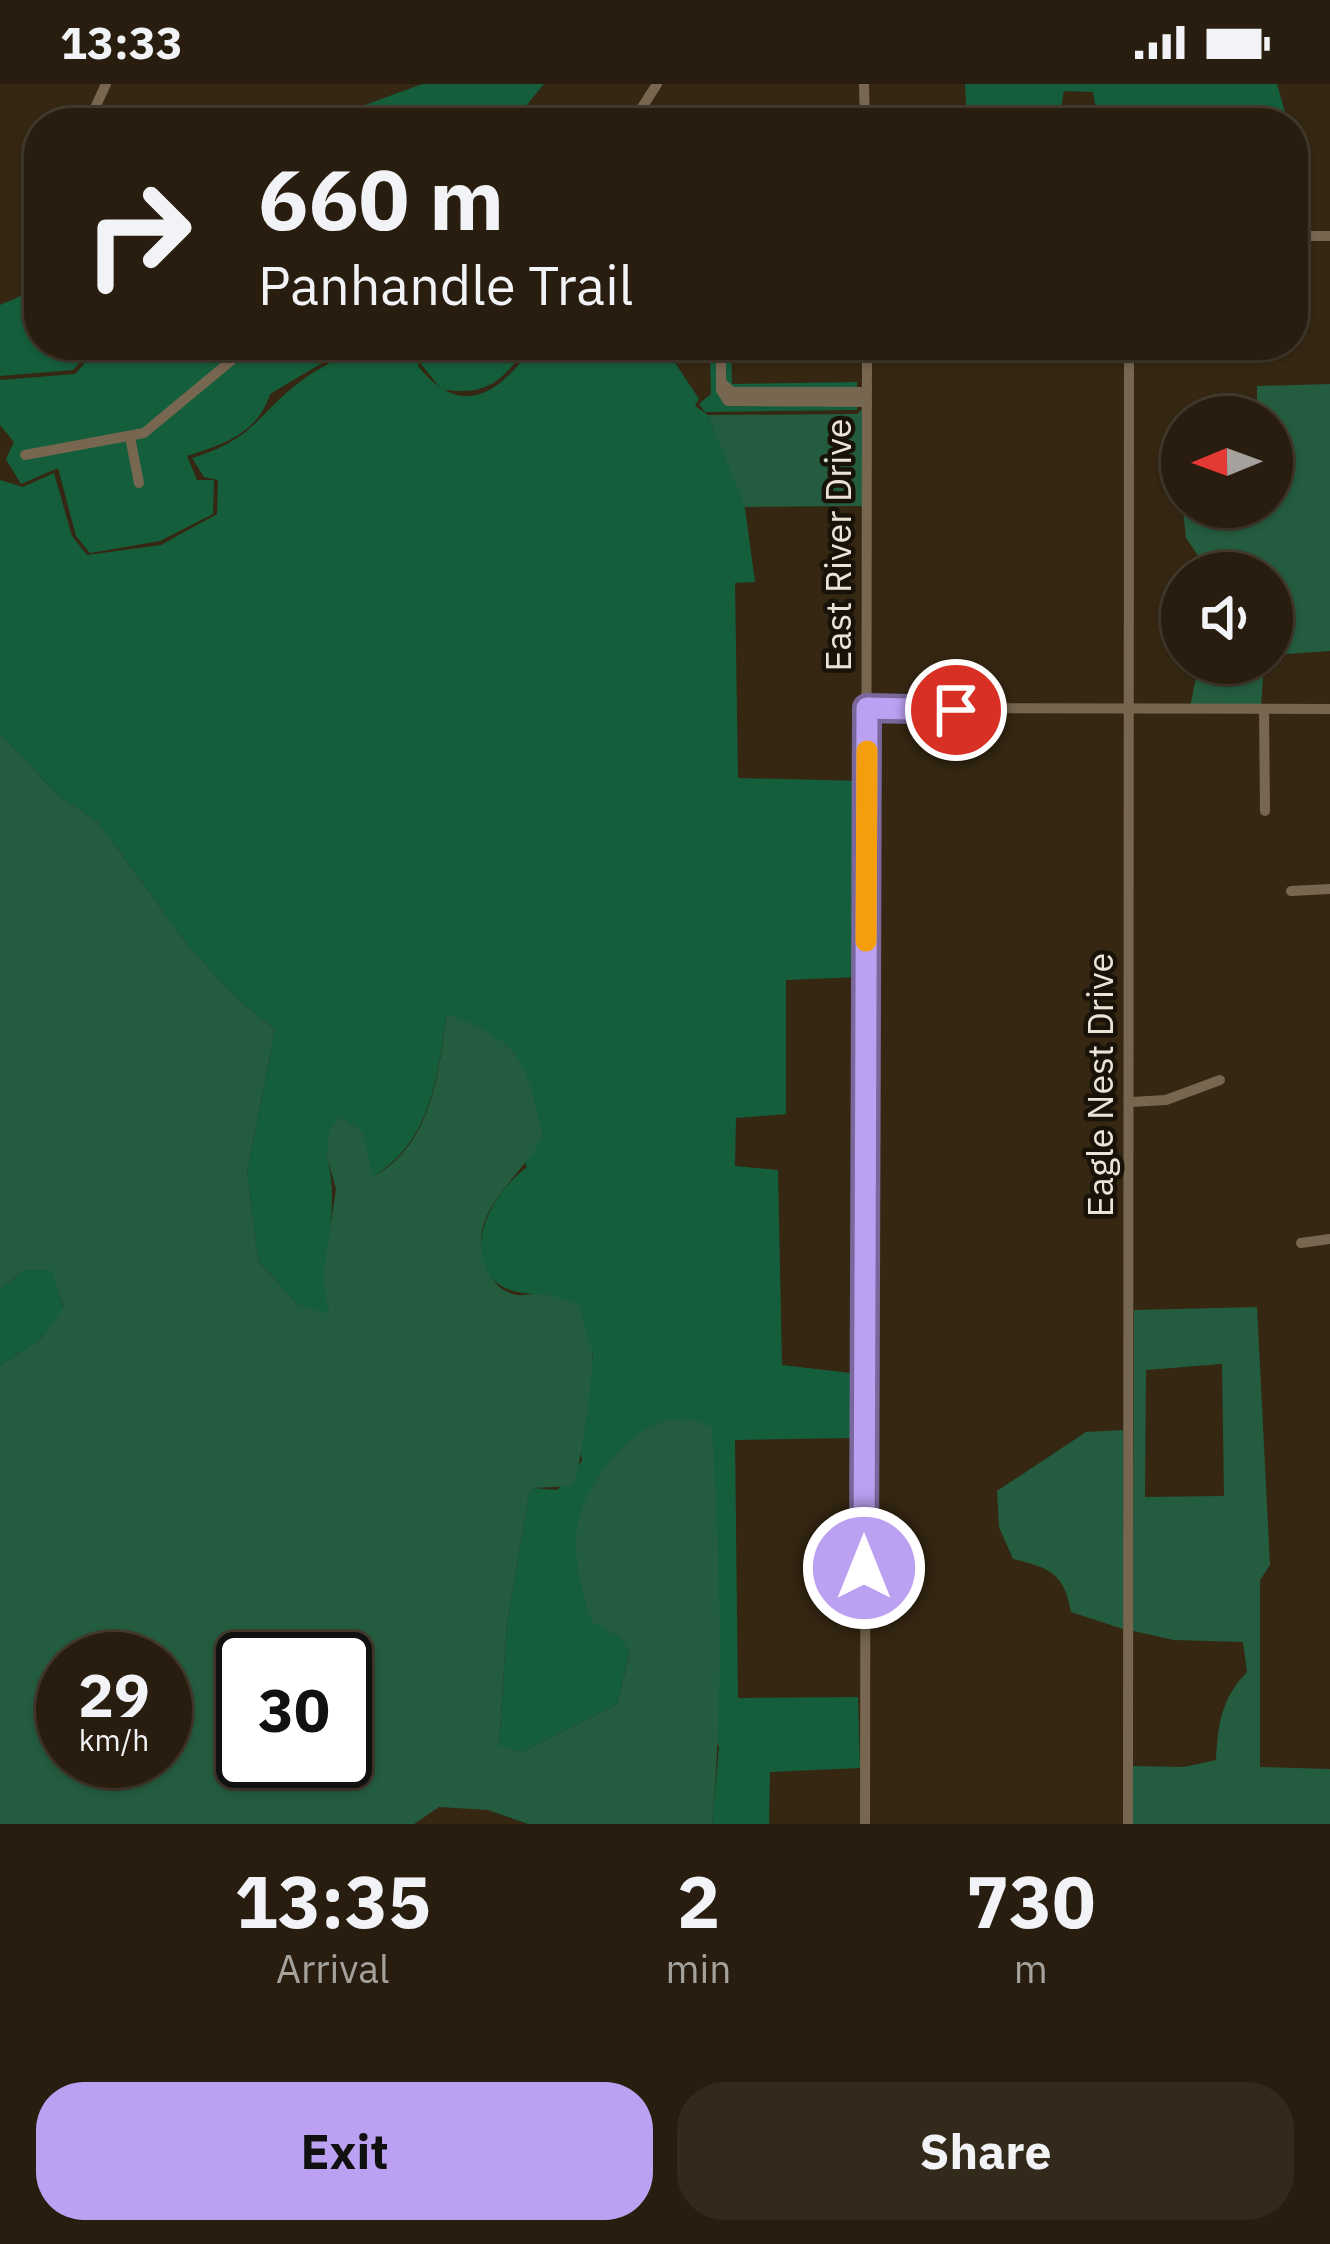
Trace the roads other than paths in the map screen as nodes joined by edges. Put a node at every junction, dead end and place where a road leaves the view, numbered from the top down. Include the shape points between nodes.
1 (232, 360) edge
2 (721, 360) edge
3 (867, 360) edge
4 (1129, 360) edge
5 (867, 397) junction
6 (130, 437) junction
7 (25, 455) dead end
8 (139, 483) dead end
9 (867, 708) junction
10 (1330, 709) edge
11 (1264, 710) junction
12 (1129, 712) junction
13 (1265, 811) dead end
14 (1330, 889) edge
15 (1291, 891) dead end
16 (1220, 1080) dead end
17 (1131, 1102) junction
18 (1330, 1239) edge
19 (1301, 1243) dead end
20 (866, 1824) edge
21 (1128, 1824) edge

1 - 6 street
2 - 5 street via 722,393 731,402
3 - 5 street, East River Drive
4 - 12 street, Eagle Nest Drive
5 - 9 street, East River Drive
6 - 7 street
6 - 8 street
9 - 12 street
9 - 20 street, East River Drive
10 - 11 street
11 - 12 street
11 - 13 street
12 - 17 street, Eagle Nest Drive
14 - 15 street
16 - 17 street via 1166,1100
17 - 21 street, Eagle Nest Drive
18 - 19 street

